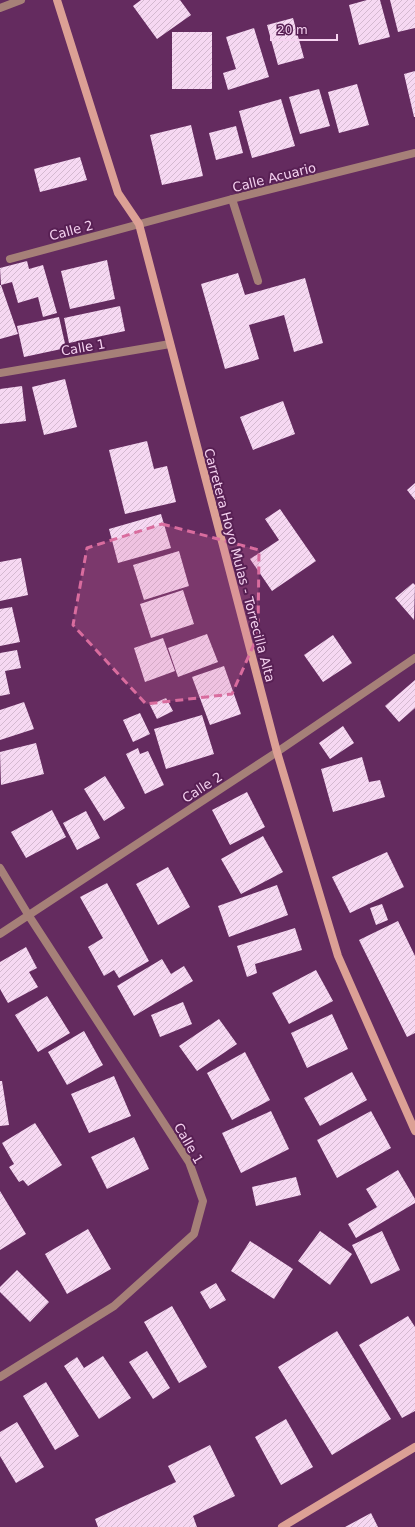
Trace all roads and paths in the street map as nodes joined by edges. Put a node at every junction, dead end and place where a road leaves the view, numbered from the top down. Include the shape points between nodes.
1 (21, 0) edge
2 (57, 0) edge
3 (0, 8) edge
4 (415, 153) edge
5 (232, 199) junction
6 (139, 224) junction
7 (10, 259) dead end
8 (258, 282) dead end
9 (170, 344) junction
10 (0, 373) edge
11 (415, 658) edge
12 (277, 752) junction
13 (0, 868) edge
14 (29, 916) junction
15 (0, 934) edge
16 (415, 1131) edge
17 (0, 1377) edge
18 (415, 1447) edge
19 (282, 1527) edge

1 - 3 street
2 - 6 street, Carretera Hoyo Mulas - Torrecilla Alta via 118,193
4 - 5 street, Calle Acuario
5 - 6 street, Calle Acuario
5 - 8 street
6 - 7 street, Calle 2
6 - 9 street, Carretera Hoyo Mulas - Torrecilla Alta
9 - 10 street, Calle 1
9 - 12 street, Carretera Hoyo Mulas - Torrecilla Alta
11 - 12 street, Calle 2
12 - 14 street, Calle 2
12 - 16 street, Carretera Hoyo Mulas - Torrecilla Alta via 338,956
13 - 14 street, Calle 1
14 - 15 street, Calle 2
14 - 17 street, Calle 1 via 189,1162 203,1201 194,1234 114,1306
18 - 19 street

